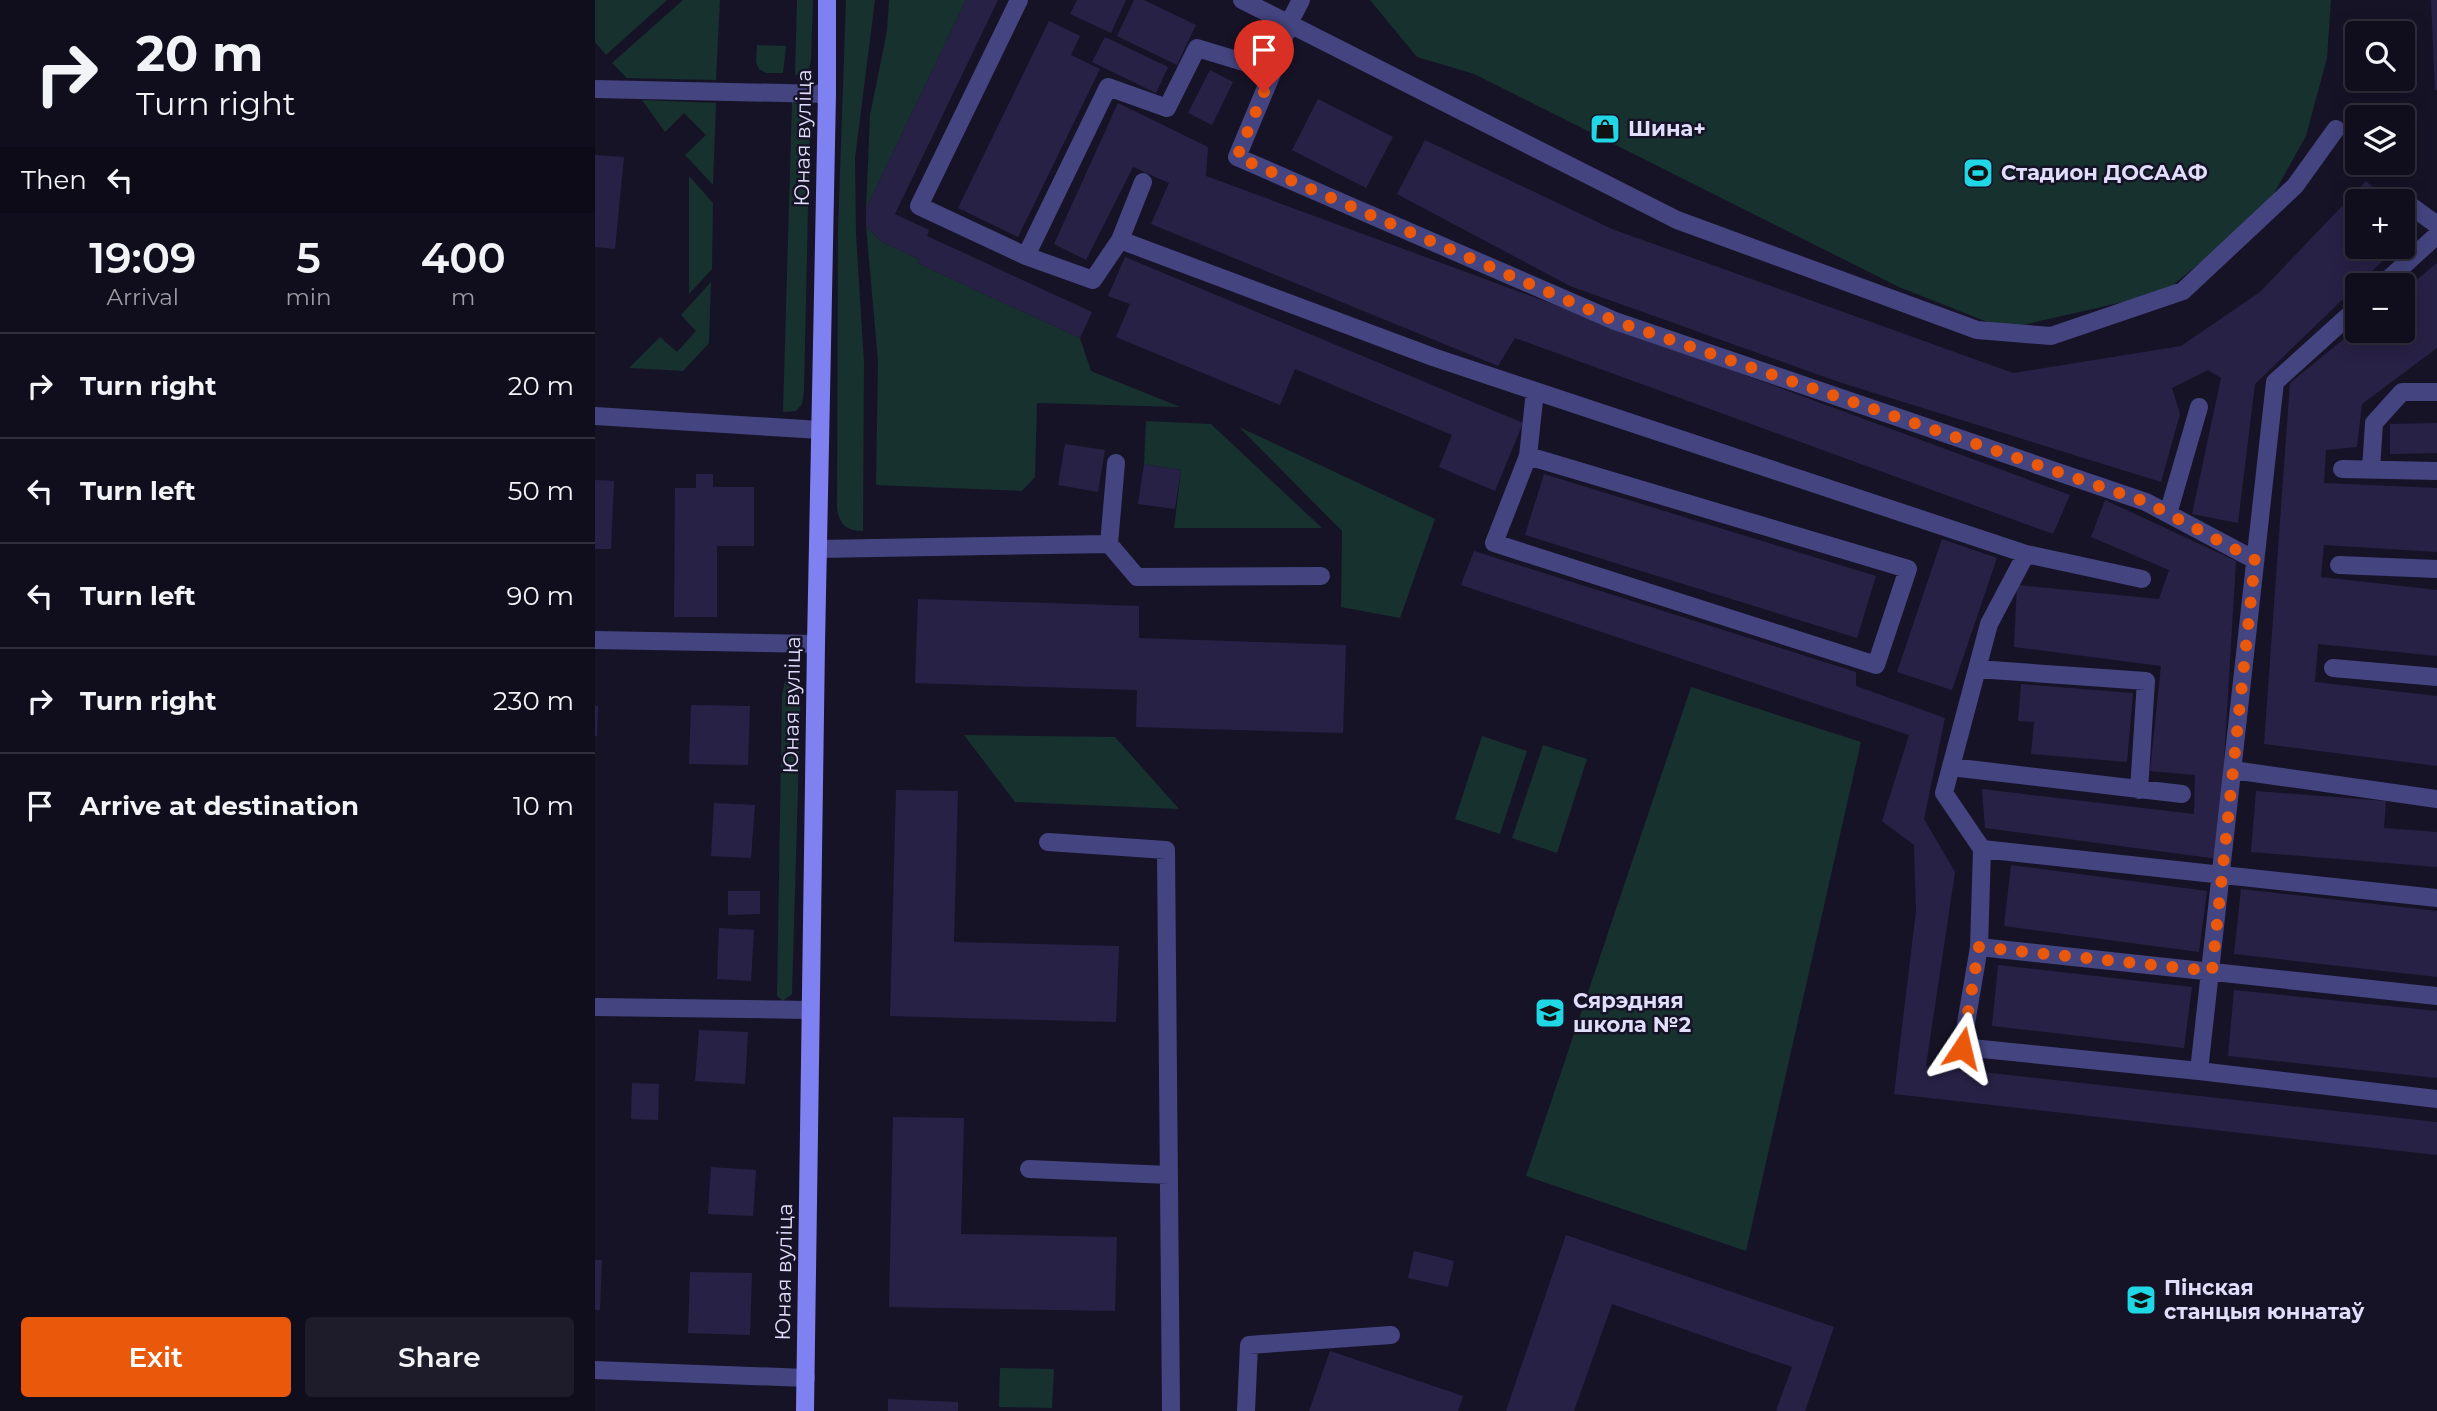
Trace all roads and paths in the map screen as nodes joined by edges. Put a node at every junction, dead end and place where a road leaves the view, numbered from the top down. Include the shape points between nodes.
1 (827, 0) edge
2 (1019, 0) edge
3 (1242, 0) edge
4 (1301, 0) edge
5 (1289, 23) junction
6 (1273, 71) junction
7 (595, 89) edge
8 (827, 94) junction
9 (2336, 129) dead end
10 (1143, 182) dead end
11 (2415, 209) edge
12 (2437, 225) edge
13 (2437, 235) edge
14 (1120, 240) junction
15 (1025, 256) junction
16 (2395, 273) edge
17 (2345, 319) edge
18 (1535, 391) junction
19 (2437, 391) edge
20 (2199, 407) dead end
21 (595, 416) edge
22 (820, 430) junction
23 (1528, 456) junction
24 (1116, 463) dead end
25 (2342, 469) dead end
26 (2371, 470) junction
27 (2437, 471) edge
28 (2168, 514) junction
29 (1109, 544) junction
30 (818, 549) junction
31 (2026, 554) junction
32 (2255, 560) junction
33 (2339, 565) dead end
34 (2437, 569) edge
35 (1321, 576) dead end
36 (2142, 579) dead end
37 (595, 640) edge
38 (816, 644) junction
39 (1977, 668) junction
40 (2333, 668) dead end
41 (2437, 677) edge
42 (1951, 767) junction
43 (2233, 770) junction
44 (2139, 790) junction
45 (2182, 794) dead end
46 (2437, 799) edge
47 (1048, 842) dead end
48 (1982, 849) junction
49 (2221, 876) junction
50 (2437, 898) edge
51 (1979, 947) junction
52 (2212, 971) junction
53 (2437, 996) edge
54 (595, 1007) edge
55 (810, 1010) junction
56 (2199, 1071) junction
57 (2437, 1099) edge
58 (1030, 1169) dead end
59 (1169, 1175) junction
60 (1391, 1335) dead end
61 (595, 1370) edge
62 (806, 1378) junction
63 (805, 1411) edge
64 (1171, 1411) edge
65 (1246, 1411) edge

1 - 8 street, Юная вуліца
2 - 15 street via 919,206
3 - 5 street
4 - 5 street
5 - 6 street
5 - 9 street via 1677,220 1977,330 2051,336 2183,291 2295,187
6 - 15 street via 1197,48 1167,107 1108,87
6 - 28 street via 1237,157 1615,321 2146,502
7 - 8 street
8 - 22 street, Юная вуліца
10 - 14 street
11 - 12 street
13 - 16 street
14 - 15 street via 1093,280
14 - 18 street
17 - 32 street via 2275,382
18 - 23 street
18 - 31 street
19 - 26 street via 2402,392 2374,423
20 - 28 street
21 - 22 street
22 - 30 street, Юная вуліца
23 - 23 street via 1908,569 1876,665 1494,543
24 - 29 street
25 - 26 street
26 - 27 street
28 - 32 street
29 - 30 street
29 - 35 street via 1137,578
30 - 38 street, Юная вуліца
31 - 36 street
31 - 39 street via 1989,624
32 - 43 street
33 - 34 street
37 - 38 street
38 - 55 street, Юная вуліца
39 - 42 street
39 - 44 street via 2146,681
40 - 41 street
42 - 44 street
42 - 48 street via 1944,793
43 - 46 street
43 - 49 street
44 - 45 street
47 - 59 street via 1166,850
48 - 49 street
48 - 51 street
49 - 50 street
49 - 52 street
51 - 52 street
51 - 56 street via 1962,1048
52 - 53 street
52 - 56 street
54 - 55 street
55 - 62 street, Юная вуліца
56 - 57 street
58 - 59 street
59 - 64 street
60 - 65 street via 1249,1345
61 - 62 street
62 - 63 street, Юная вуліца

